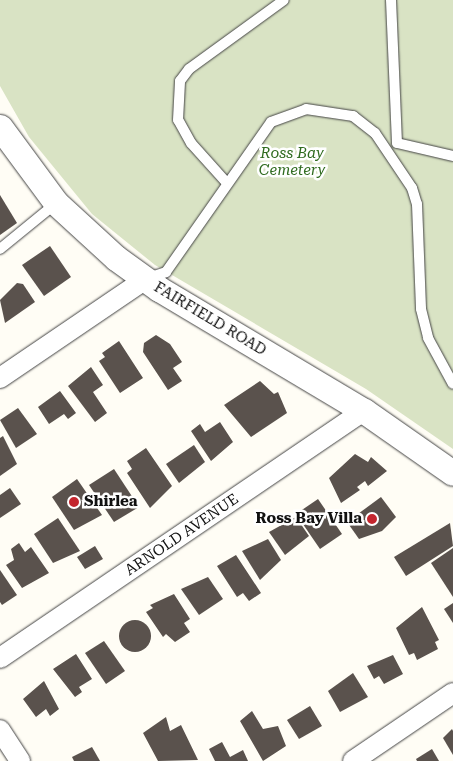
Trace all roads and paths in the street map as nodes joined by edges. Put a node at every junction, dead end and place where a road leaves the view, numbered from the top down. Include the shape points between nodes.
1 (284, 0) edge
2 (391, 0) edge
3 (0, 126) edge
4 (397, 143) junction
5 (388, 150) junction
6 (453, 156) edge
7 (226, 182) junction
8 (56, 203) junction
9 (0, 248) edge
10 (144, 280) junction
11 (0, 378) edge
12 (453, 384) edge
13 (364, 411) junction
14 (453, 473) edge
15 (0, 658) edge
16 (453, 693) edge
17 (0, 730) edge
18 (20, 761) edge
19 (352, 761) edge

1 - 7 lane via 189,69 180,81 178,120 191,143
2 - 4 lane
3 - 8 street, FAIRFIELD ROAD
4 - 5 lane
4 - 6 lane
5 - 7 lane via 354,116 306,109 271,122
5 - 12 lane via 417,204 421,309 428,338
7 - 10 lane via 166,272
8 - 9 lane
8 - 10 street, FAIRFIELD ROAD
10 - 11 street
10 - 13 street, FAIRFIELD ROAD
13 - 14 street, FAIRFIELD ROAD
13 - 15 street, ARNOLD AVENUE
16 - 19 street
17 - 18 street

